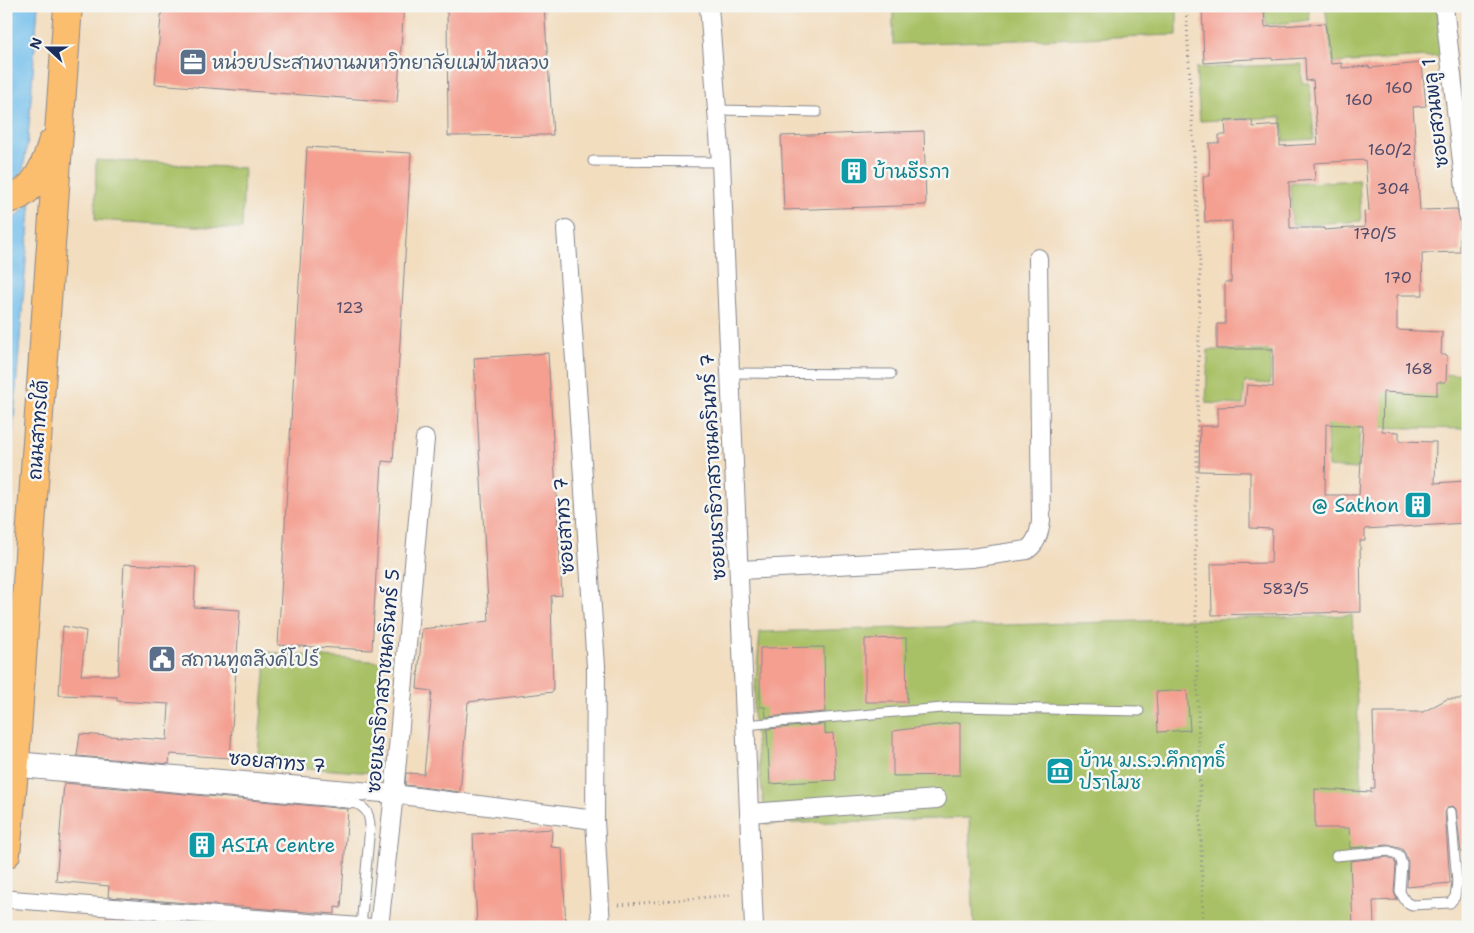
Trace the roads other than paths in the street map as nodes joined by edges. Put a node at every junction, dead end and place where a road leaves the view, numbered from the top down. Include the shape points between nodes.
1 (68, 6) edge
2 (709, 6) edge
3 (1444, 6) edge
4 (717, 110) junction
5 (817, 112) dead end
6 (60, 115) junction
7 (593, 161) dead end
8 (721, 162) junction
9 (6, 200) edge
10 (1468, 214) edge
11 (566, 229) dead end
12 (1038, 258) dead end
13 (730, 374) junction
14 (891, 374) dead end
15 (425, 439) dead end
16 (739, 570) junction
17 (1139, 711) dead end
18 (745, 725) junction
19 (14, 767) junction
20 (394, 794) junction
21 (937, 799) dead end
22 (1451, 812) dead end
23 (749, 813) junction
24 (595, 820) junction
25 (6, 854) edge
26 (1336, 856) dead end
27 (1457, 882) junction
28 (1468, 882) edge
29 (6, 895) edge
30 (6, 903) edge
31 (244, 918) junction
32 (361, 924) edge
33 (379, 926) edge
34 (315, 927) edge
35 (601, 927) edge
36 (754, 927) edge

1 - 6 main road, ถนนสาทรใต้
2 - 4 street, ซอยนราธิวาสราชนครินทร์ 7
3 - 10 street, ซอยสวนพลู 1
4 - 5 lane
4 - 8 street, ซอยนราธิวาสราชนครินทร์ 7
6 - 9 main road via 48,156 33,185
6 - 19 main road, ถนนสาทรใต้
7 - 8 lane
8 - 13 street, ซอยนราธิวาสราชนครินทร์ 7
11 - 24 street, ซอยสาทร 7 via 596,666
12 - 16 street via 1041,522 1031,547 971,558
13 - 14 lane
13 - 16 street, ซอยนราธิวาสราชนครินทร์ 7
15 - 20 street, ซอยนราธิวาสราชนครินทร์ 5
16 - 18 street, ซอยนราธิวาสราชนครินทร์ 7
17 - 18 lane via 954,707
18 - 23 street, ซอยนราธิวาสราชนครินทร์ 7
19 - 20 street, ซอยสาทร 7
19 - 25 main road, ถนนสาทรใต้
19 - 32 lane via 357,804 369,815 370,826
20 - 24 street, ซอยสาทร 7
20 - 33 street, ซอยนราธิวาสราชนครินทร์ 5
21 - 23 street
22 - 27 lane
23 - 36 street, ซอยนราธิวาสราชนครินทร์ 7
24 - 35 street, ซอยสาทร 7
26 - 27 lane via 1389,852 1400,855 1400,892 1412,905 1450,902 1455,897
27 - 28 lane
29 - 31 lane
30 - 31 lane
31 - 32 lane
31 - 34 lane
32 - 33 lane

